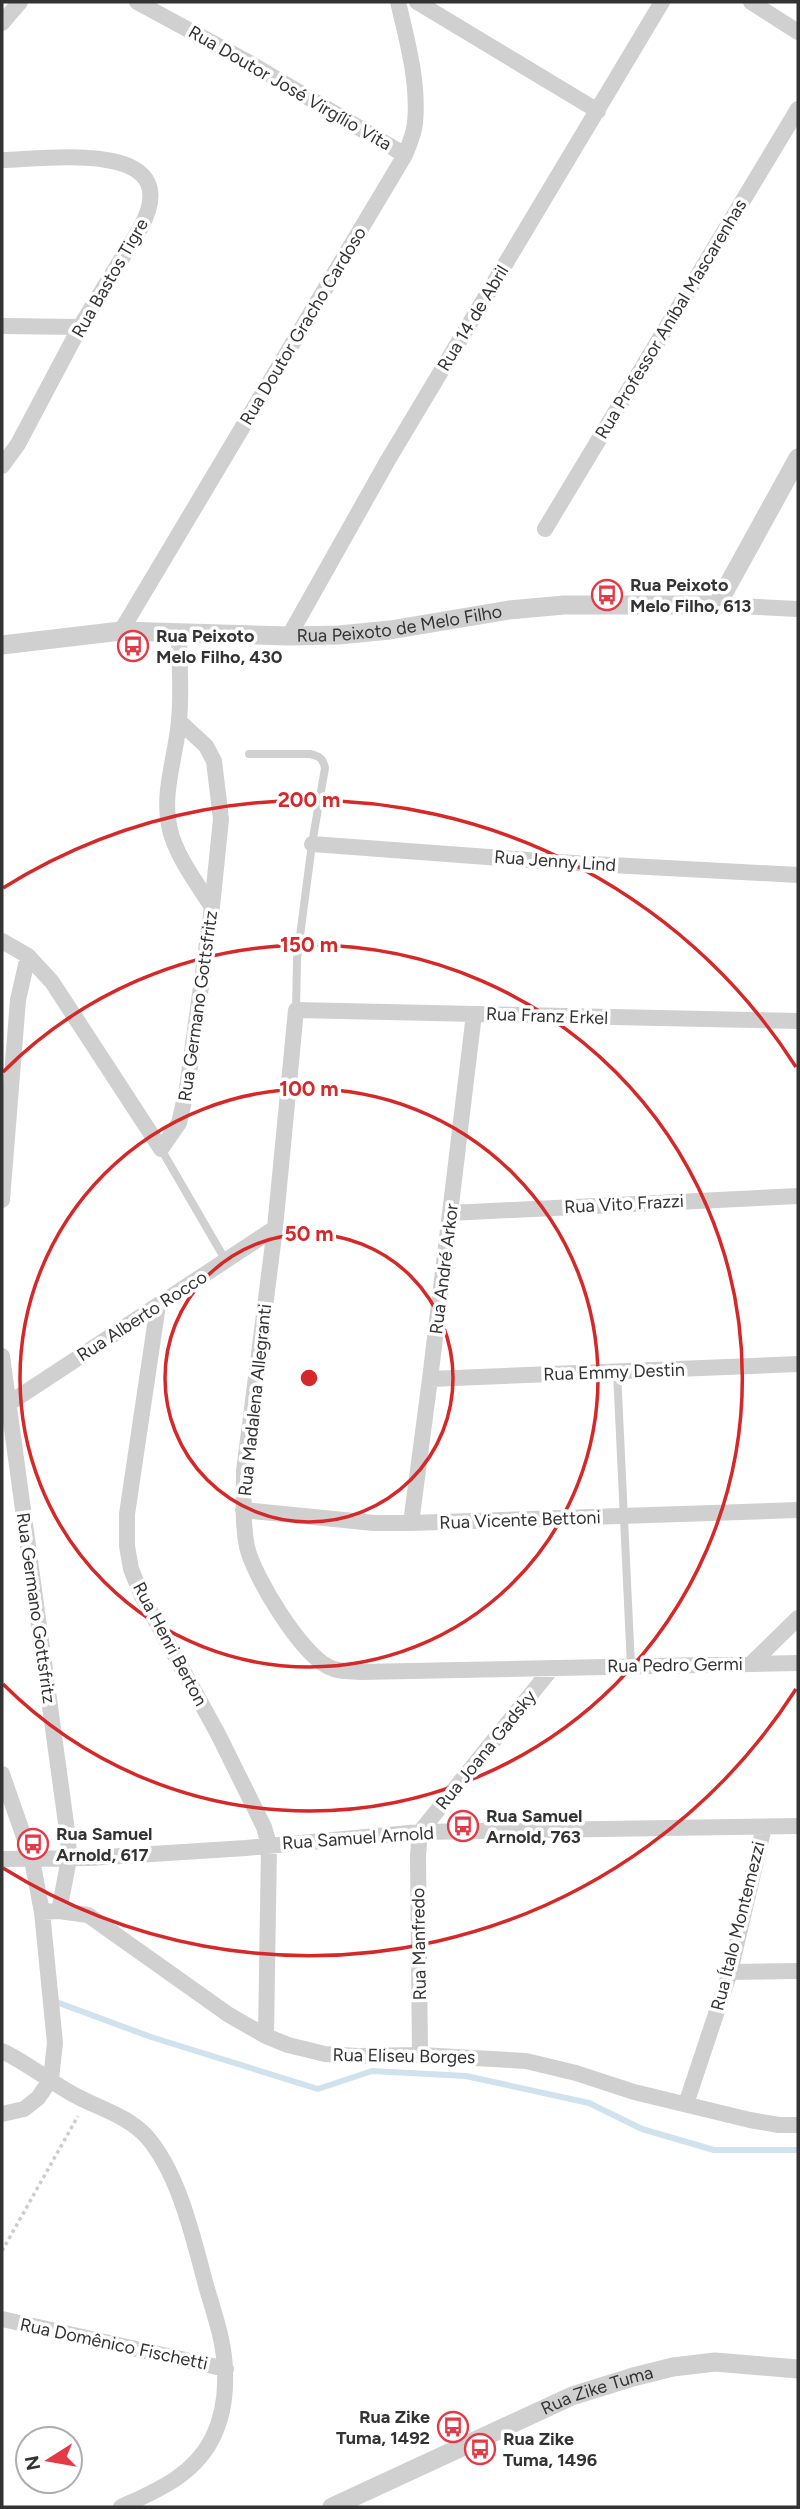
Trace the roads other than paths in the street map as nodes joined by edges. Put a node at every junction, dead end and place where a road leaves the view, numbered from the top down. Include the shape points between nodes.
1 (20, 2) edge
2 (137, 2) edge
3 (398, 2) edge
4 (417, 2) edge
5 (662, 2) edge
6 (751, 2) edge
7 (2, 23) edge
8 (798, 32) edge
9 (798, 109) edge
10 (598, 111) junction
11 (405, 155) junction
12 (2, 160) edge
13 (2, 326) edge
14 (80, 327) junction
15 (798, 458) edge
16 (2, 466) edge
17 (792, 479) edge
18 (545, 528) dead end
19 (717, 606) junction
20 (798, 608) edge
21 (121, 631) junction
22 (179, 633) junction
23 (289, 636) junction
24 (2, 645) edge
25 (179, 721) junction
26 (249, 754) dead end
27 (312, 844) junction
28 (798, 874) edge
29 (212, 907) junction
30 (2, 942) edge
31 (28, 957) junction
32 (296, 1010) junction
33 (474, 1014) junction
34 (798, 1021) edge
35 (161, 1149) junction
36 (798, 1196) edge
37 (2, 1200) edge
38 (450, 1213) junction
39 (275, 1228) junction
40 (226, 1261) junction
41 (158, 1305) junction
42 (2, 1356) edge
43 (798, 1364) edge
44 (617, 1372) junction
45 (430, 1379) junction
46 (8, 1404) junction
47 (243, 1510) junction
48 (798, 1510) edge
49 (625, 1517) junction
50 (411, 1523) junction
51 (798, 1618) edge
52 (798, 1663) edge
53 (751, 1664) junction
54 (631, 1666) junction
55 (552, 1668) junction
56 (2, 1774) edge
57 (798, 1826) edge
58 (764, 1827) junction
59 (420, 1832) junction
60 (269, 1845) junction
61 (2, 1859) edge
62 (69, 1859) junction
63 (32, 1860) junction
64 (59, 1911) junction
65 (41, 1912) junction
66 (730, 1972) junction
67 (798, 1972) edge
68 (266, 2036) junction
69 (2, 2051) edge
70 (420, 2055) junction
71 (51, 2079) junction
72 (686, 2104) junction
73 (2, 2114) edge
74 (798, 2125) edge
75 (2, 2319) edge
76 (226, 2369) junction
77 (798, 2369) edge
78 (121, 2507) edge
79 (332, 2507) edge

1 - 7 street
2 - 11 street, Rua Doutor José Virgílio Vita
3 - 11 street, Rua Doutor Gracho Cardoso via 416,104 415,126
4 - 10 street
5 - 10 street, Rua 14 de Abril
6 - 8 street
9 - 18 street, Rua Professor Aníbal Mascarenhas
10 - 23 street, Rua 14 de Abril via 388,460
11 - 21 street, Rua Doutor Gracho Cardoso
12 - 14 street, Rua Bastos Tigre via 93,157 127,165 147,181 149,213
13 - 14 street
14 - 16 street, Rua Bastos Tigre
15 - 17 street
17 - 19 street
19 - 20 street, Rua Peixoto de Melo Filho
19 - 23 street, Rua Peixoto de Melo Filho via 564,604 390,630
21 - 22 street, Rua Peixoto de Melo Filho
21 - 24 street, Rua Peixoto de Melo Filho
22 - 23 street, Rua Peixoto de Melo Filho
22 - 25 street
25 - 29 street via 166,792 167,817 183,861
25 - 29 street, Rua Germano Gottsfritz via 206,746 214,761 221,819
26 - 27 lane via 310,754 324,761
27 - 28 street, Rua Jenny Lind
27 - 32 lane via 297,959
29 - 35 street, Rua Germano Gottsfritz via 184,1109
30 - 31 street
31 - 35 street via 52,982
31 - 37 street via 18,1000
32 - 33 street, Rua Franz Erkel
32 - 39 street, Rua Madalena Allegranti
33 - 34 street, Rua Franz Erkel
33 - 38 street, Rua André Arkor
35 - 40 lane
36 - 38 street, Rua Vito Frazzi
38 - 45 street, Rua André Arkor
39 - 40 street, Rua Alberto Rocco
39 - 47 street, Rua Madalena Allegranti
40 - 41 street, Rua Alberto Rocco
41 - 46 street, Rua Alberto Rocco
41 - 60 street, Rua Henri Berton via 127,1514 131,1569 218,1734
42 - 46 street, Rua Germano Gottsfritz
43 - 44 street, Rua Emmy Destin
44 - 45 street, Rua Emmy Destin
44 - 49 lane
45 - 50 street, Rua André Arkor
46 - 62 street, Rua Germano Gottsfritz
47 - 50 street, Rua Vicente Bettoni
47 - 55 street, Rua Madalena Allegranti via 248,1551 263,1584 281,1615 326,1666 360,1672
48 - 49 street, Rua Vicente Bettoni
49 - 50 street, Rua Vicente Bettoni
49 - 54 lane
51 - 53 street
52 - 53 street, Rua Pedro Germi
53 - 54 street, Rua Pedro Germi
54 - 55 street, Rua Pedro Germi
55 - 59 street, Rua Joana Gadsky
56 - 63 street
57 - 58 street, Rua Samuel Arnold
58 - 59 street, Rua Samuel Arnold
58 - 66 street, Rua Ítalo Montemezzi
59 - 60 street, Rua Samuel Arnold
59 - 70 street, Rua Manfredo
60 - 62 street, Rua Samuel Arnold
60 - 68 street
61 - 63 street, Rua Samuel Arnold
62 - 63 street, Rua Samuel Arnold
62 - 64 street, Rua Germano Gottsfritz
63 - 65 street
64 - 65 street, Rua Eliseu Borges
64 - 68 street, Rua Eliseu Borges via 88,1915
65 - 71 street via 55,2043
66 - 67 street
66 - 72 street, Rua Ítalo Montemezzi
68 - 70 street, Rua Eliseu Borges via 325,2054
69 - 71 street
70 - 72 street, Rua Eliseu Borges via 526,2061
71 - 73 street via 24,2109
71 - 76 street via 126,2119 163,2161 191,2231
72 - 74 street, Rua Eliseu Borges via 750,2120
75 - 76 street, Rua Domênico Fischetti
76 - 78 street via 218,2425 201,2457 161,2489
77 - 79 street, Rua Zike Tuma via 715,2362 633,2377 572,2396

